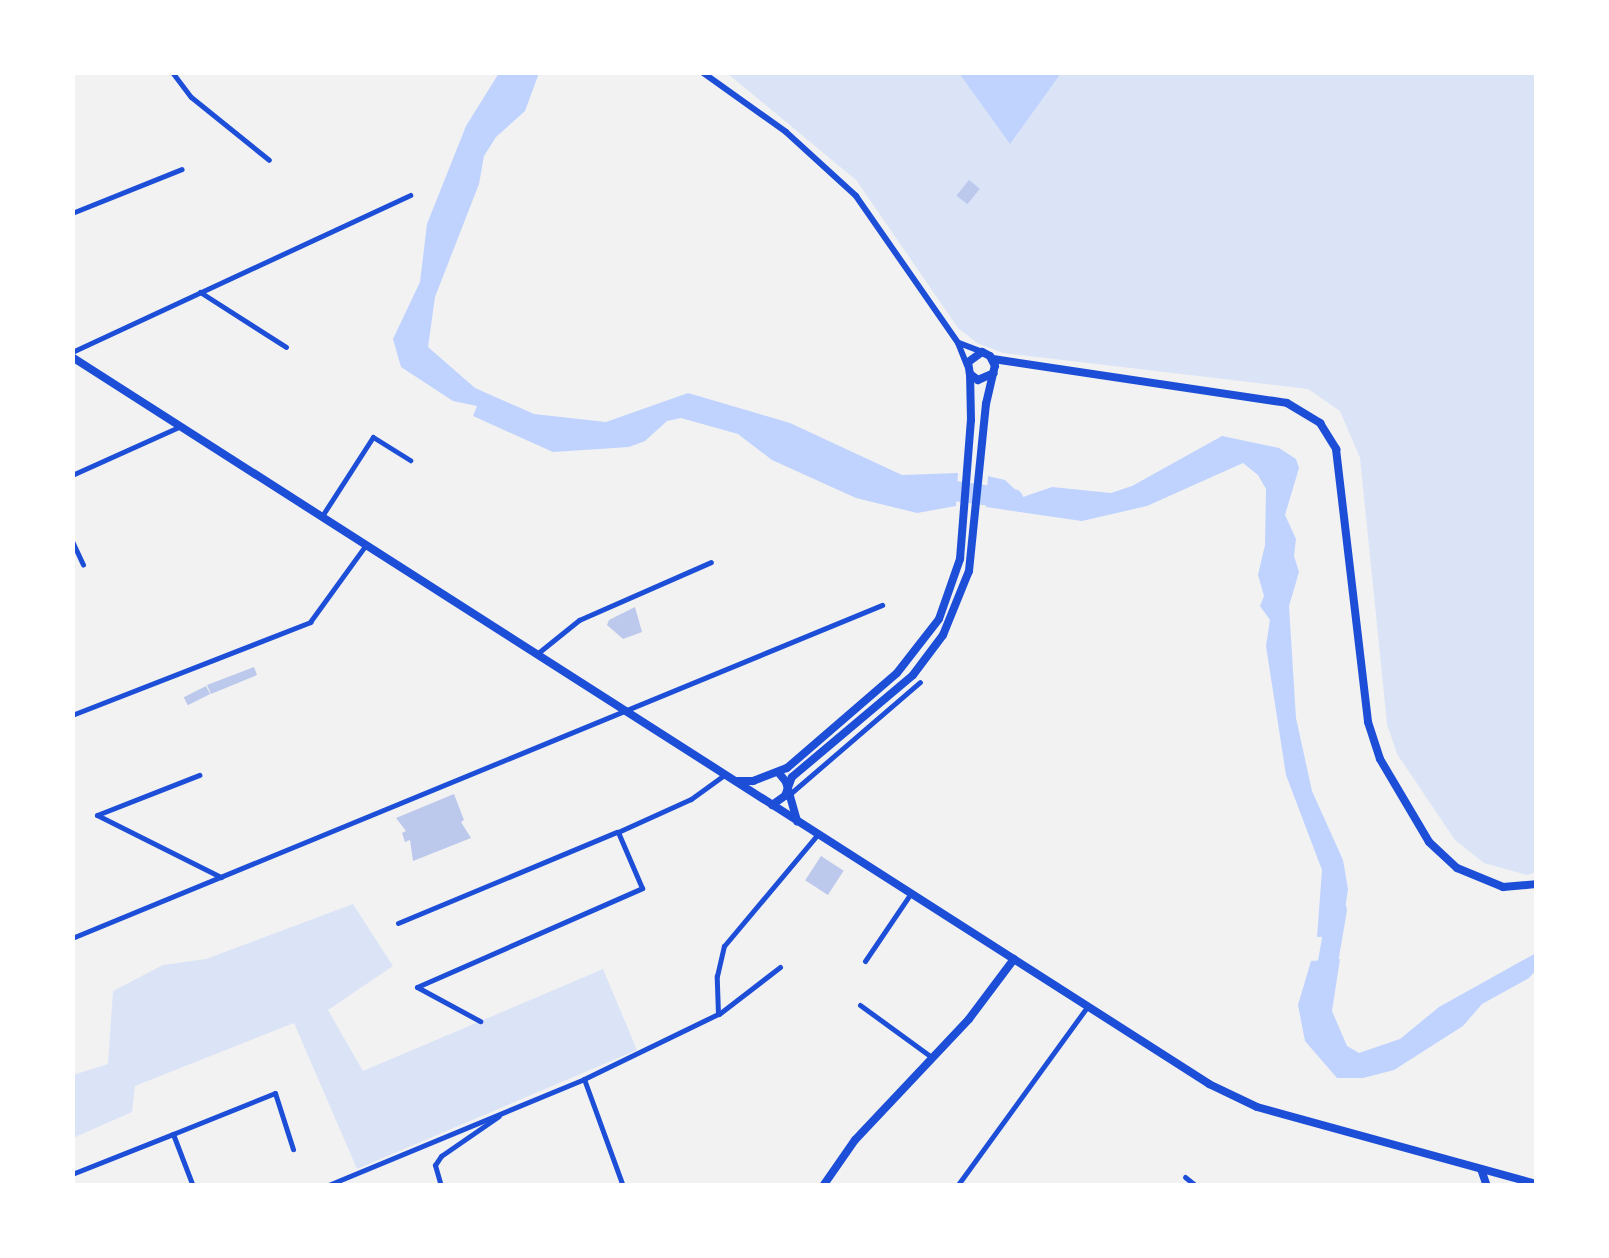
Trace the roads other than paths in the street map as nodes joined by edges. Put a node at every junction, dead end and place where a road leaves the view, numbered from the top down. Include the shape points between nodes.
1 (172, 72) edge
2 (702, 72) edge
3 (268, 160) dead end
4 (182, 169) dead end
5 (410, 194) dead end
6 (72, 213) edge
7 (200, 292) junction
8 (958, 343) junction
9 (286, 347) dead end
10 (72, 354) edge
11 (990, 356) junction
12 (1025, 367) junction
13 (969, 370) junction
14 (994, 371) junction
15 (180, 427) junction
16 (410, 460) dead end
17 (72, 475) edge
18 (322, 516) junction
19 (970, 516) junction
20 (72, 541) edge
21 (366, 544) junction
22 (711, 562) dead end
23 (83, 565) dead end
24 (882, 605) dead end
25 (538, 653) junction
26 (920, 682) dead end
27 (628, 711) junction
28 (72, 715) edge
29 (778, 772) junction
30 (199, 775) dead end
31 (728, 777) junction
32 (758, 779) junction
33 (788, 791) junction
34 (756, 795) junction
35 (772, 805) junction
36 (797, 820) junction
37 (618, 832) junction
38 (818, 834) junction
39 (221, 877) junction
40 (1536, 884) edge
41 (911, 894) junction
42 (398, 923) dead end
43 (72, 938) edge
44 (1014, 959) junction
45 (864, 961) dead end
46 (780, 967) dead end
47 (860, 1005) dead end
48 (1087, 1006) junction
49 (718, 1014) junction
50 (480, 1021) dead end
51 (933, 1058) junction
52 (584, 1080) junction
53 (508, 1110) junction
54 (173, 1134) junction
55 (293, 1148) dead end
56 (1481, 1169) junction
57 (72, 1174) edge
58 (1185, 1177) dead end
59 (1513, 1182) edge
60 (1536, 1184) edge
61 (193, 1186) edge
62 (326, 1186) edge
63 (441, 1186) edge
64 (623, 1186) edge
65 (824, 1186) edge
66 (957, 1186) edge
67 (1196, 1186) edge
68 (1487, 1186) edge

1 - 3 street via 192,98
2 - 8 street via 786,132 856,196
4 - 6 street
5 - 7 street
7 - 9 street
7 - 10 street
8 - 11 street
8 - 13 street
10 - 15 main road
11 - 12 main road
11 - 13 main road via 973,355
11 - 14 main road
12 - 14 main road
12 - 40 main road via 1287,402 1320,423 1336,448 1368,722 1380,759 1429,842 1457,868 1503,886
13 - 14 main road via 982,380
13 - 19 main road
14 - 19 main road
15 - 17 street
15 - 18 main road
16 - 18 street via 373,437
18 - 21 main road
19 - 29 main road via 956,576 930,634 884,686
19 - 33 main road via 962,593 929,656 796,774
20 - 23 street
21 - 25 main road
21 - 28 street via 310,622
22 - 25 street via 578,620
24 - 27 street
25 - 27 main road
26 - 33 street
27 - 31 main road
27 - 39 street
29 - 32 main road
29 - 33 main road
30 - 39 street via 97,816
31 - 32 main road
31 - 34 main road
31 - 37 street
32 - 34 main road
33 - 35 main road
33 - 36 main road
34 - 35 main road
35 - 36 main road
36 - 38 main road
37 - 42 street
37 - 50 street via 642,888 417,987
38 - 41 main road
38 - 49 street via 724,946
39 - 43 street
41 - 44 main road
41 - 45 street
44 - 48 main road
44 - 51 main road
46 - 49 street
47 - 51 street
48 - 56 main road via 1244,1102
48 - 66 street
49 - 52 street
51 - 65 main road via 855,1140
52 - 53 street
52 - 64 street
53 - 62 street
53 - 63 street via 441,1156
54 - 55 street via 275,1093
54 - 57 street
54 - 61 street
56 - 59 main road
56 - 68 main road
58 - 67 street
59 - 60 main road

